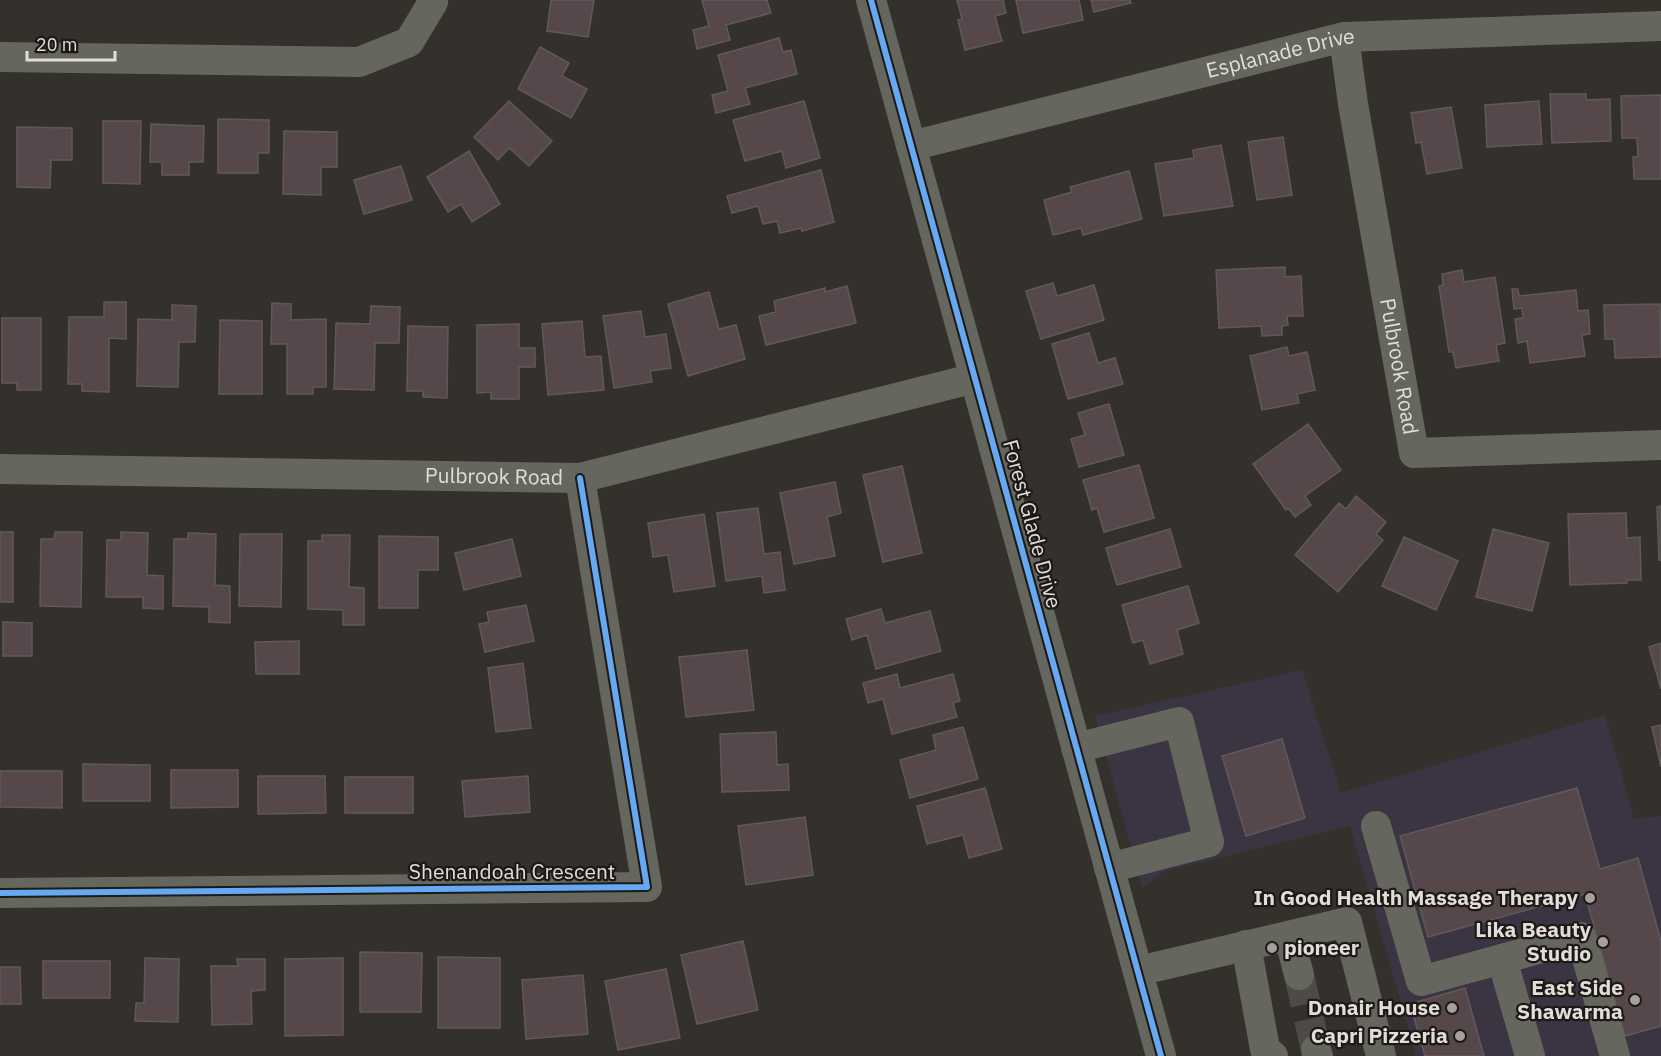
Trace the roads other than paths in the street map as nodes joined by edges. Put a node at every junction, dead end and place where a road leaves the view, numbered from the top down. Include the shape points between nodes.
1 (432, 0) edge
2 (871, 0) edge
3 (1661, 26) edge
4 (1344, 37) junction
5 (0, 57) edge
6 (911, 146) junction
7 (975, 378) junction
8 (1661, 446) edge
9 (0, 469) edge
10 (580, 478) junction
11 (1076, 747) junction
12 (1376, 826) dead end
13 (1109, 868) junction
14 (0, 893) edge
15 (1290, 936) junction
16 (1246, 945) junction
17 (1502, 959) junction
18 (1138, 971) junction
19 (1299, 975) tunnel mouth
20 (1161, 1056) edge
21 (1273, 1056) edge
22 (1381, 1056) edge
23 (1530, 1056) edge
24 (1615, 1056) edge

1 - 5 street via 409,42 359,62
2 - 6 street, Forest Glade Drive
3 - 4 street, Esplanade Drive
4 - 6 street, Esplanade Drive
4 - 8 street, Pulbrook Road via 1414,453
6 - 7 street, Forest Glade Drive
7 - 10 street, Pulbrook Road
7 - 11 street, Forest Glade Drive
9 - 10 street, Pulbrook Road
10 - 14 street, Shenandoah Crescent via 647,887
11 - 13 street, Forest Glade Drive
11 - 13 street via 1179,722 1209,842
12 - 17 street via 1421,981
13 - 18 street, Forest Glade Drive
15 - 16 street
15 - 19 street
15 - 22 street via 1347,922
16 - 18 street
16 - 21 street via 1265,1049
17 - 23 street
17 - 24 street via 1581,937
18 - 20 street, Forest Glade Drive

